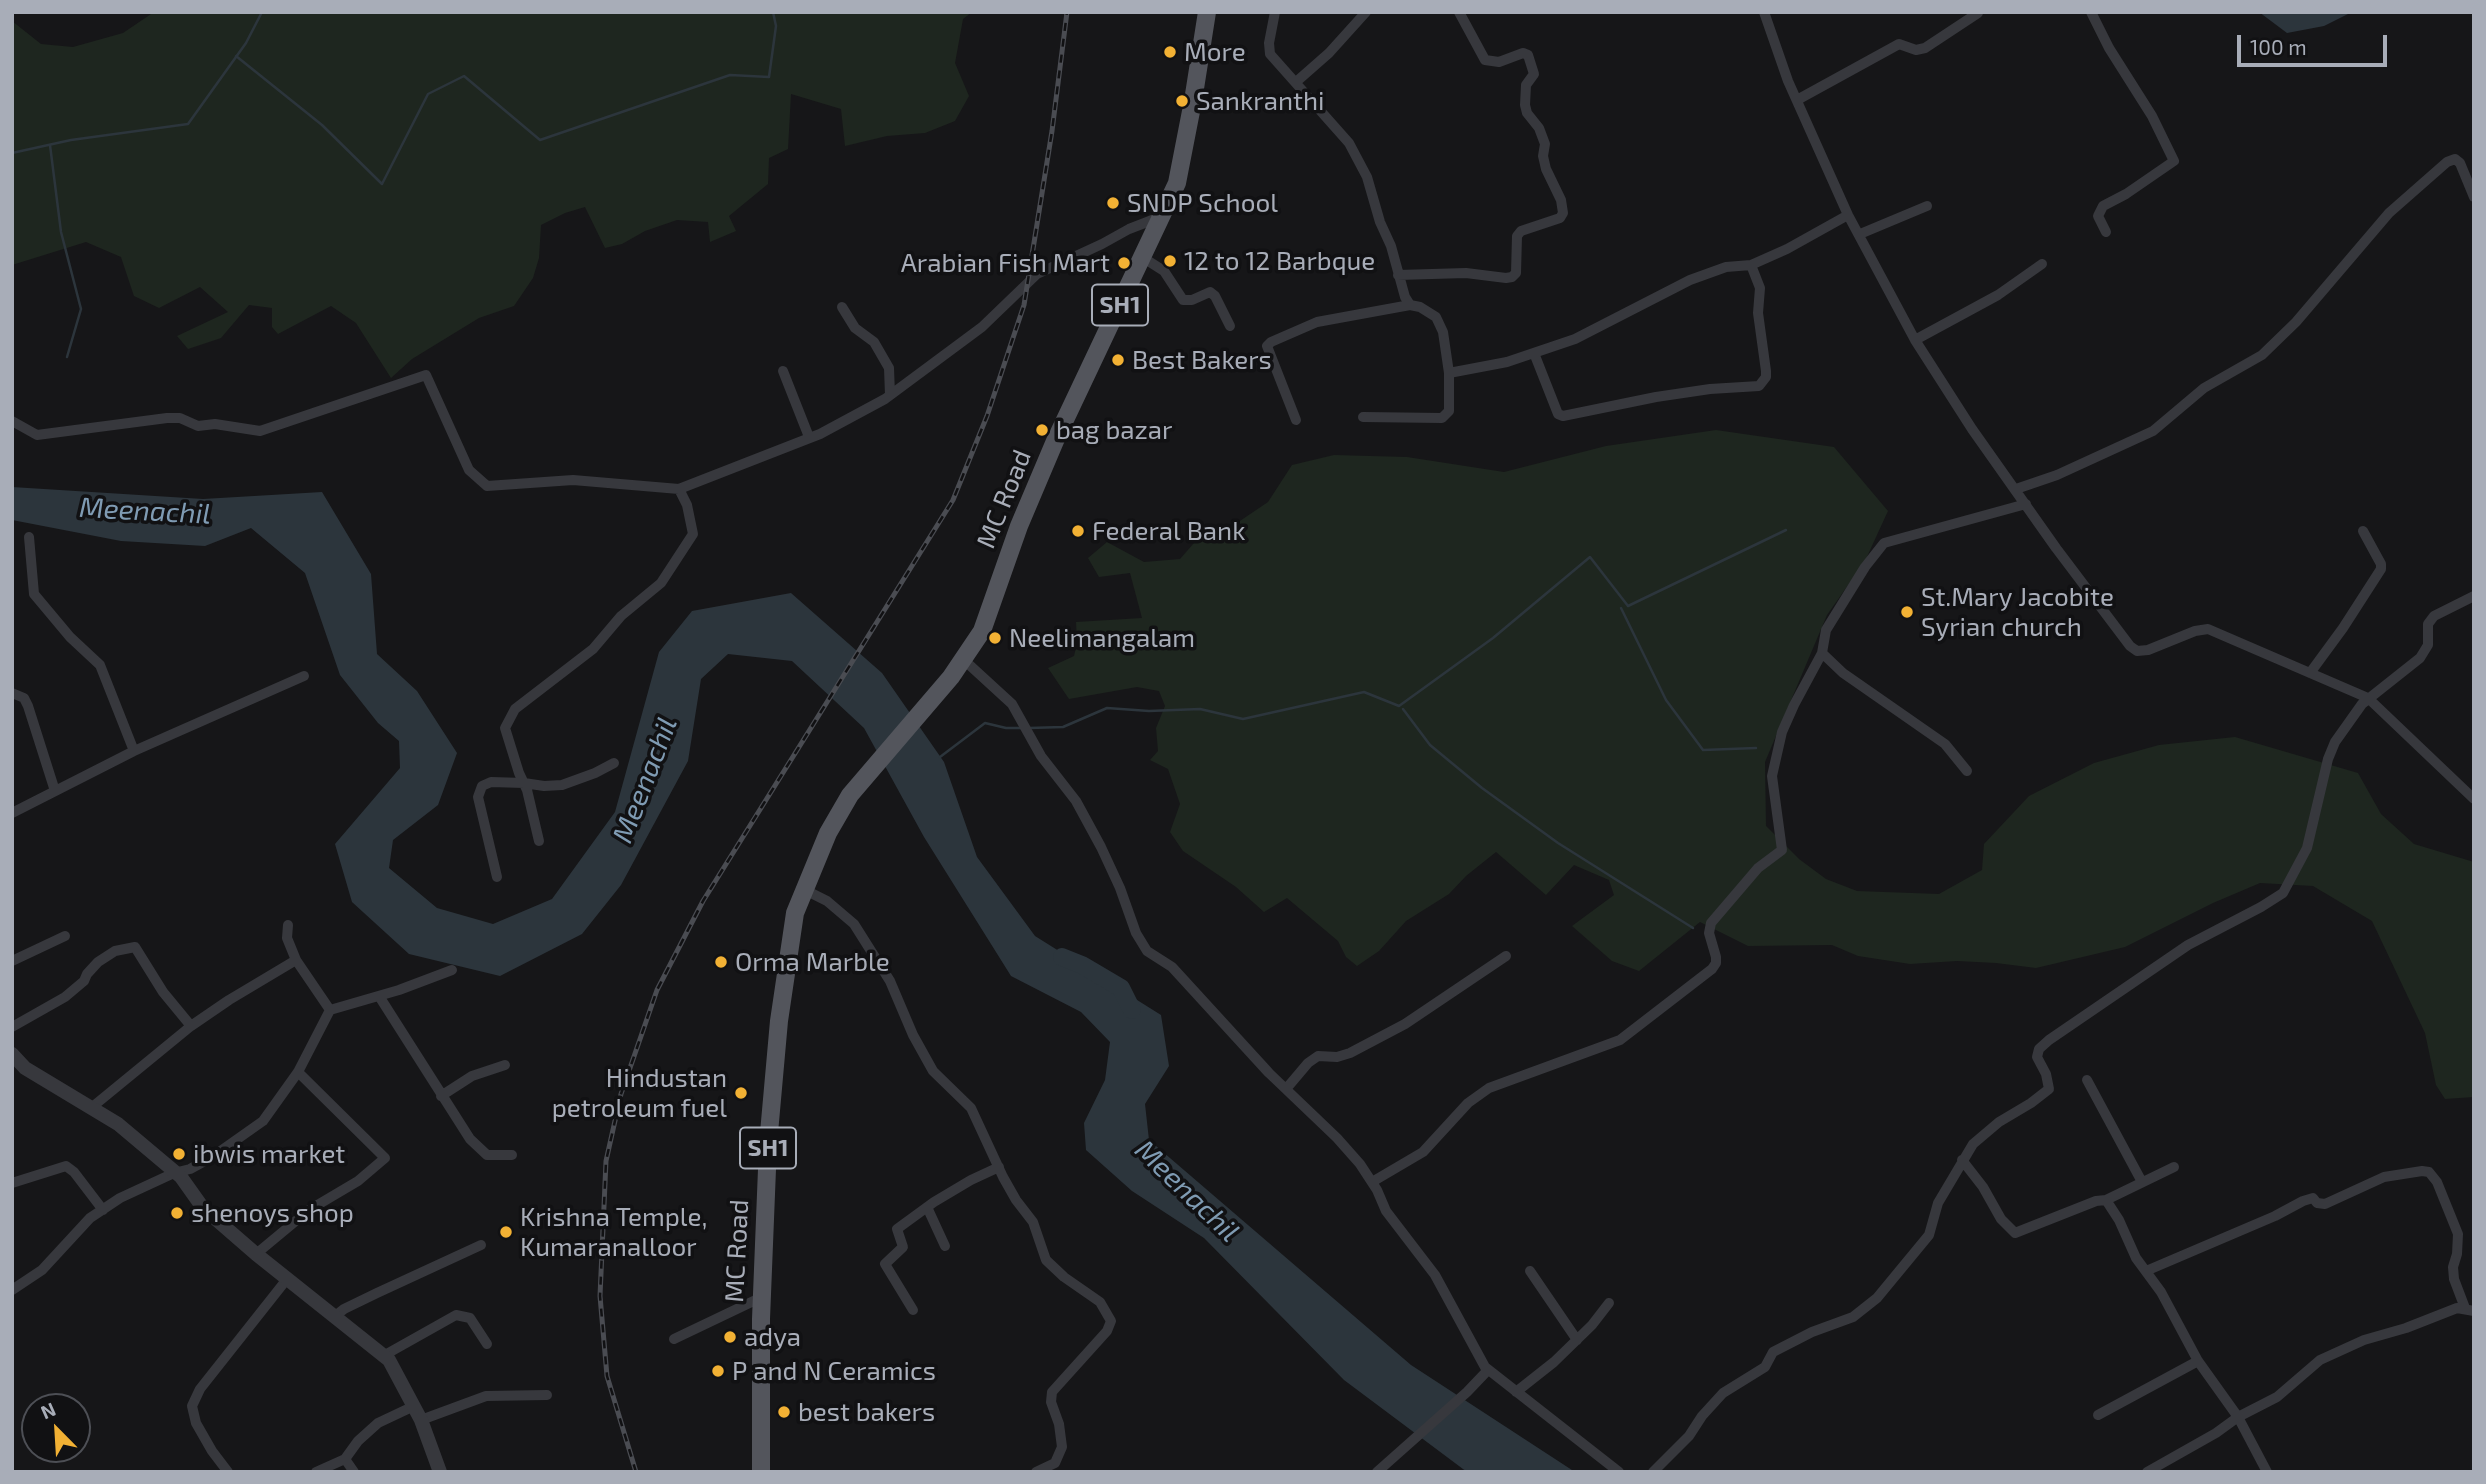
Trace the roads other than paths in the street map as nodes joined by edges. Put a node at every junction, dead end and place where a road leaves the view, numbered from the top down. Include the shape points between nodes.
1 (1207, 12) edge
2 (1275, 12) edge
3 (1366, 12) edge
4 (1459, 12) edge
5 (1764, 12) edge
6 (2091, 12) edge
7 (1978, 13) edge
8 (1296, 82) junction
9 (1797, 100) junction
10 (2474, 197) edge
11 (1927, 206) dead end
12 (1848, 215) junction
13 (1163, 216) junction
14 (2106, 232) dead end
15 (1860, 234) junction
16 (1142, 257) junction
17 (2042, 264) dead end
18 (1751, 265) junction
19 (1398, 275) junction
20 (1410, 305) junction
21 (842, 307) dead end
22 (1230, 326) dead end
23 (1915, 341) junction
24 (1534, 353) junction
25 (783, 370) dead end
26 (1449, 373) junction
27 (890, 395) junction
28 (1363, 417) dead end
29 (1296, 420) dead end
30 (12, 422) edge
31 (809, 437) junction
32 (679, 489) junction
33 (2015, 489) junction
34 (2026, 504) junction
35 (2363, 531) dead end
36 (29, 537) dead end
37 (2474, 596) edge
38 (1822, 653) junction
39 (964, 660) junction
40 (2310, 673) junction
41 (304, 676) dead end
42 (12, 693) edge
43 (2368, 698) junction
44 (134, 751) junction
45 (614, 763) dead end
46 (1967, 771) dead end
47 (524, 782) junction
48 (55, 791) junction
49 (2474, 799) edge
50 (12, 813) edge
51 (539, 841) dead end
52 (497, 877) dead end
53 (803, 890) junction
54 (288, 925) dead end
55 (65, 936) dead end
56 (1506, 956) dead end
57 (296, 960) junction
58 (12, 961) edge
59 (452, 970) dead end
60 (379, 996) junction
61 (330, 1010) junction
62 (191, 1026) junction
63 (12, 1027) edge
64 (12, 1054) edge
65 (505, 1065) dead end
66 (298, 1072) junction
67 (2087, 1080) dead end
68 (1286, 1088) junction
69 (441, 1096) junction
70 (90, 1108) junction
71 (512, 1155) dead end
72 (1962, 1160) junction
73 (999, 1167) junction
74 (2174, 1167) dead end
75 (174, 1173) junction
76 (1372, 1182) junction
77 (2142, 1182) junction
78 (12, 1183) edge
79 (2106, 1200) junction
80 (927, 1207) junction
81 (103, 1210) junction
82 (481, 1245) dead end
83 (945, 1246) dead end
84 (256, 1254) junction
85 (2146, 1271) junction
86 (1530, 1272) dead end
87 (287, 1279) junction
88 (12, 1290) edge
89 (762, 1297) junction
90 (1609, 1303) dead end
91 (2470, 1309) edge
92 (913, 1310) dead end
93 (334, 1317) junction
94 (674, 1339) dead end
95 (1577, 1340) junction
96 (487, 1344) dead end
97 (383, 1356) junction
98 (2198, 1361) junction
99 (1488, 1370) junction
100 (1516, 1392) junction
101 (547, 1395) dead end
102 (414, 1406) junction
103 (2098, 1416) dead end
104 (2238, 1417) junction
105 (421, 1420) junction
106 (345, 1459) junction
107 (228, 1472) edge
108 (316, 1472) edge
109 (354, 1472) edge
110 (440, 1472) edge
111 (761, 1472) edge
112 (1037, 1472) edge
113 (1377, 1472) edge
114 (1619, 1472) edge
115 (1653, 1472) edge
116 (2147, 1472) edge
117 (2267, 1472) edge

1 - 13 main road, MC Road / SH1 via 1177,183
2 - 8 street via 1270,54
3 - 8 street
4 - 19 street via 1485,60 1499,62 1528,55 1534,74 1526,85 1525,105 1545,144 1546,169 1563,213 1517,236 1516,274 1512,277
5 - 9 street
6 - 14 street via 2175,161 2103,206 2098,216
7 - 9 street via 1925,48 1899,44
8 - 19 street via 1349,143 1367,177
9 - 12 street
10 - 33 street via 2460,163 2455,159 2447,162 2389,213 2262,355 2204,387 2152,431
11 - 15 street
12 - 15 street
12 - 18 street
13 - 16 main road, MC Road / SH1
13 - 27 street via 1037,274 982,327
15 - 23 street
16 - 22 street via 1164,271 1183,300 1210,292
16 - 39 main road, MC Road / SH1 via 1055,441 982,631
17 - 23 street via 1998,295
18 - 24 street via 1726,267 1690,280 1575,339
18 - 24 street via 1760,288 1758,313 1766,371 1759,386 1669,395 1563,416 1554,405
19 - 20 street
20 - 26 street via 1436,317
20 - 29 street via 1317,322 1267,346
21 - 27 street via 855,328 874,342 889,368
23 - 33 street
24 - 26 street
25 - 31 street
26 - 28 street via 1449,411 1442,418
27 - 31 street
30 - 32 street via 37,435 167,418 198,426 260,431 426,375 470,470 486,486 573,480
31 - 32 street
32 - 47 street via 693,534 661,583 621,616 593,649 511,716 505,728
33 - 34 street
34 - 38 street via 1884,544 1825,630
34 - 40 street via 2137,651 2208,629
35 - 40 street via 2381,569
36 - 44 street via 34,594 100,665
37 - 43 street via 2434,616 2420,658
38 - 46 street via 1843,673 1945,744
38 - 76 street via 1782,732 1772,776 1782,850 1758,868 1711,923 1716,957 1712,969 1620,1040 1489,1088 1468,1103 1423,1152
39 - 53 main road, MC Road / SH1 via 850,795
39 - 68 street via 1003,694 1041,756 1076,801 1147,951 1172,967
40 - 43 street
41 - 44 street
42 - 48 street via 24,698 28,706
43 - 49 street
43 - 72 street via 2334,743 2307,848 2283,893 2188,945 2049,1040 2037,1057 2049,1089 1999,1122
44 - 48 street
45 - 47 street via 562,785
47 - 51 street
47 - 52 street via 491,782 482,786 478,797
48 - 50 street
53 - 73 street via 827,901 854,924 890,981 933,1071 971,1108
53 - 89 main road, MC Road / SH1 via 794,913 779,1021
54 - 57 street via 287,939
55 - 58 street
56 - 68 street via 1405,1024 1350,1053 1318,1056
57 - 61 street
57 - 62 street
59 - 60 street
60 - 61 street
60 - 69 street
61 - 66 street
62 - 63 street via 135,947 115,951 98,962 65,997
62 - 70 street
64 - 70 street via 25,1068
65 - 69 street via 472,1076
66 - 75 street via 263,1121 212,1157
66 - 84 street via 385,1158 286,1227
67 - 77 street
68 - 76 street via 1350,1151
69 - 71 street via 470,1139 487,1155
70 - 75 street via 118,1124
72 - 79 street via 2015,1233
72 - 115 street via 1938,1203 1929,1235 1877,1298 1853,1317 1773,1352 1765,1367 1723,1393
73 - 80 street
73 - 112 street via 1033,1222 1046,1260 1100,1303 1111,1321 1052,1392 1062,1447 1055,1463
74 - 77 street
75 - 81 street
75 - 84 street via 203,1208
76 - 99 street via 1386,1211 1435,1275
77 - 79 street
78 - 81 street via 66,1166
79 - 85 street
80 - 83 street
80 - 92 street via 897,1229 903,1247 885,1264
81 - 88 street via 42,1270
82 - 93 street
84 - 87 street
85 - 91 street via 2302,1201 2314,1198 2325,1203 2384,1177 2429,1172 2458,1234 2454,1279
85 - 98 street
86 - 95 street
87 - 93 street
87 - 107 street via 200,1389 192,1406 212,1451
89 - 94 street
89 - 111 main road, MC Road / SH1
90 - 95 street
91 - 104 street via 2457,1308 2320,1360 2277,1397
93 - 97 street
95 - 100 street
96 - 97 street via 470,1318 457,1315
97 - 102 street
98 - 103 street
98 - 104 street
99 - 100 street
99 - 113 street
100 - 114 street
101 - 105 street via 486,1396
102 - 105 street
102 - 106 street via 378,1423
104 - 116 street
104 - 117 street
105 - 110 street
106 - 108 street
106 - 109 street

